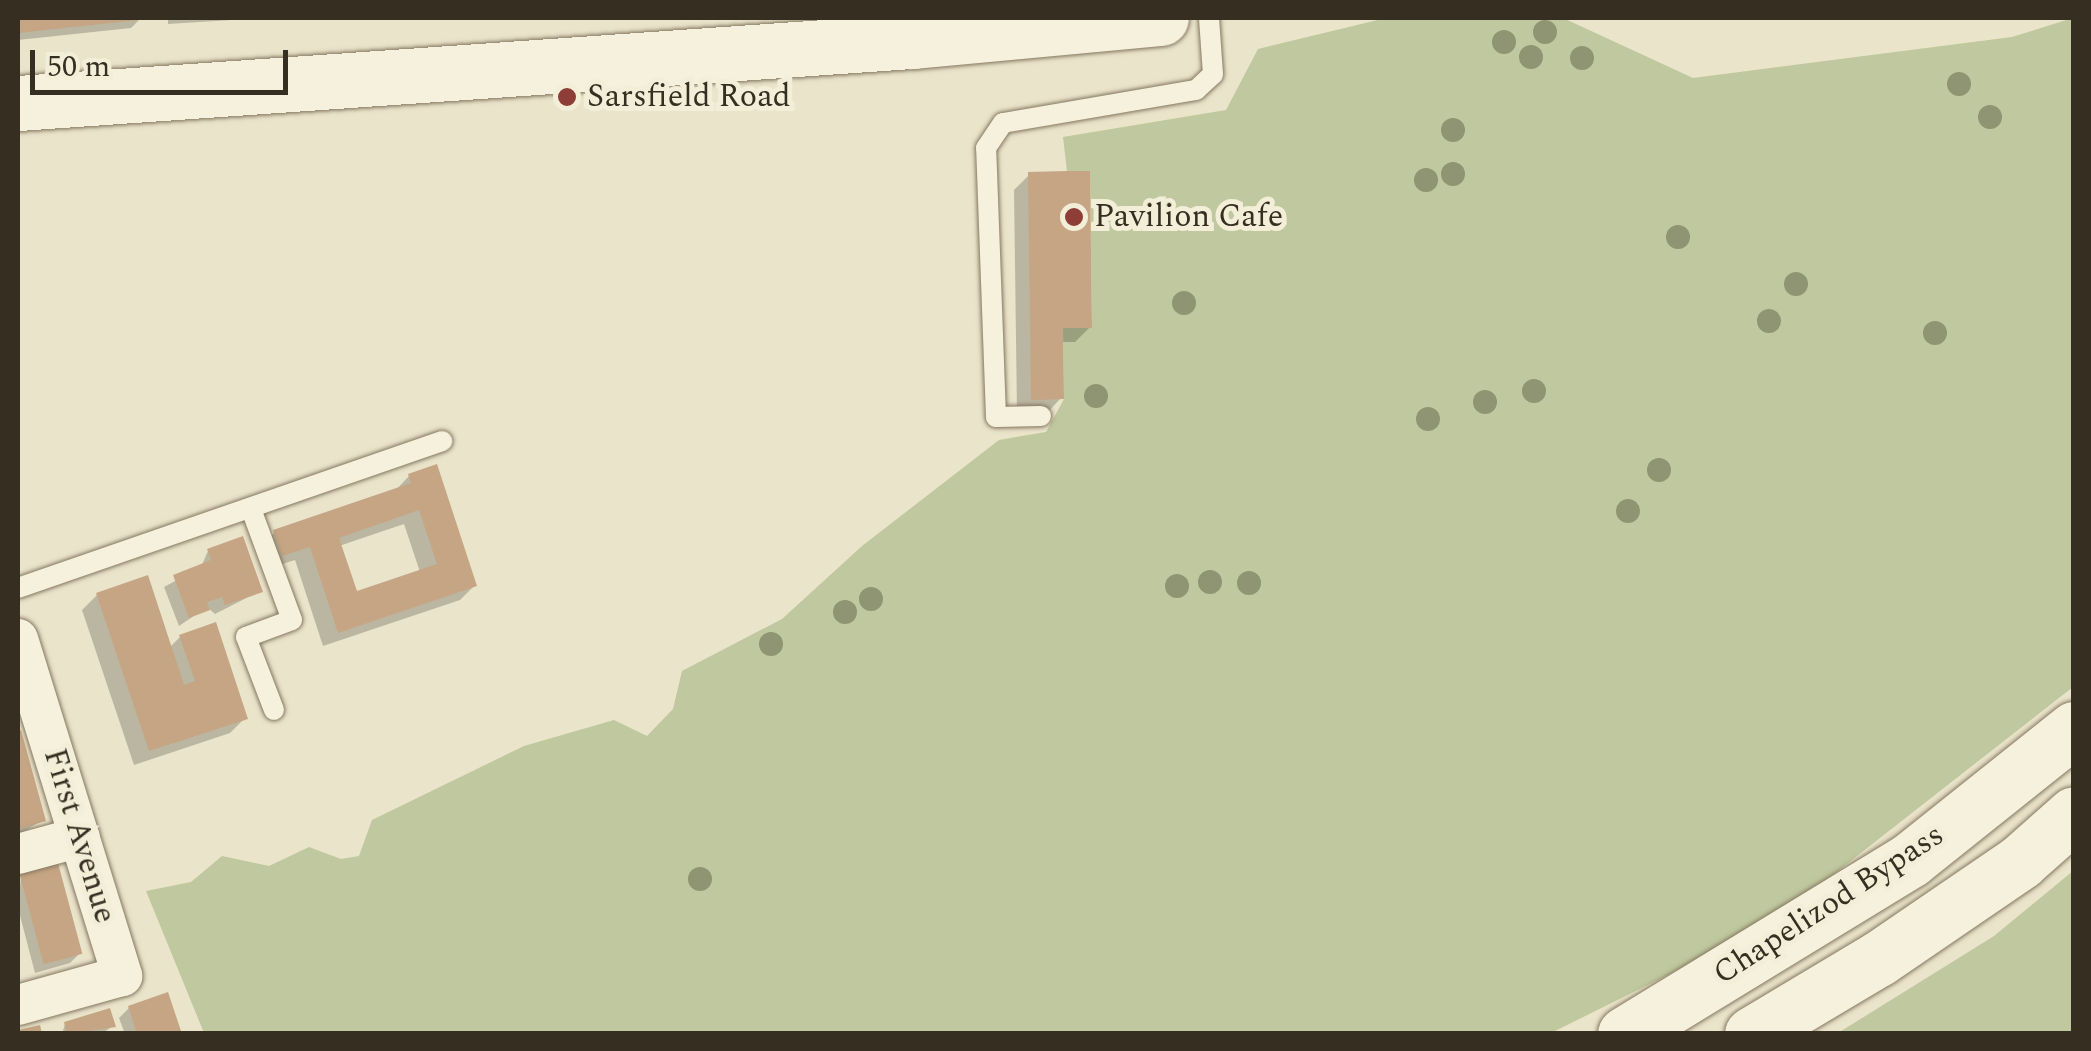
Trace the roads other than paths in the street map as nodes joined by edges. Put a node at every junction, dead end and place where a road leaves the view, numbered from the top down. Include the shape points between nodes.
1 (1161, 18) edge
2 (1209, 18) edge
3 (18, 103) edge
4 (1041, 416) dead end
5 (442, 441) dead end
6 (251, 509) junction
7 (18, 588) edge
8 (18, 639) edge
9 (24, 679) edge
10 (274, 710) dead end
11 (2074, 729) edge
12 (2074, 814) edge
13 (80, 837) junction
14 (18, 854) edge
15 (18, 1005) edge
16 (1625, 1034) edge
17 (1752, 1034) edge

1 - 3 main road via 912,42
2 - 4 lane via 1213,74 1196,90 1004,123 986,148 996,417
5 - 6 lane
6 - 7 lane
6 - 10 lane via 292,620 246,637
8 - 9 street, First Avenue
9 - 13 street, First Avenue
11 - 16 main road, Chapelizod Bypass via 1910,860
12 - 17 main road, Chapelizod Bypass via 1957,905
13 - 14 street
13 - 15 street, First Avenue via 122,976

